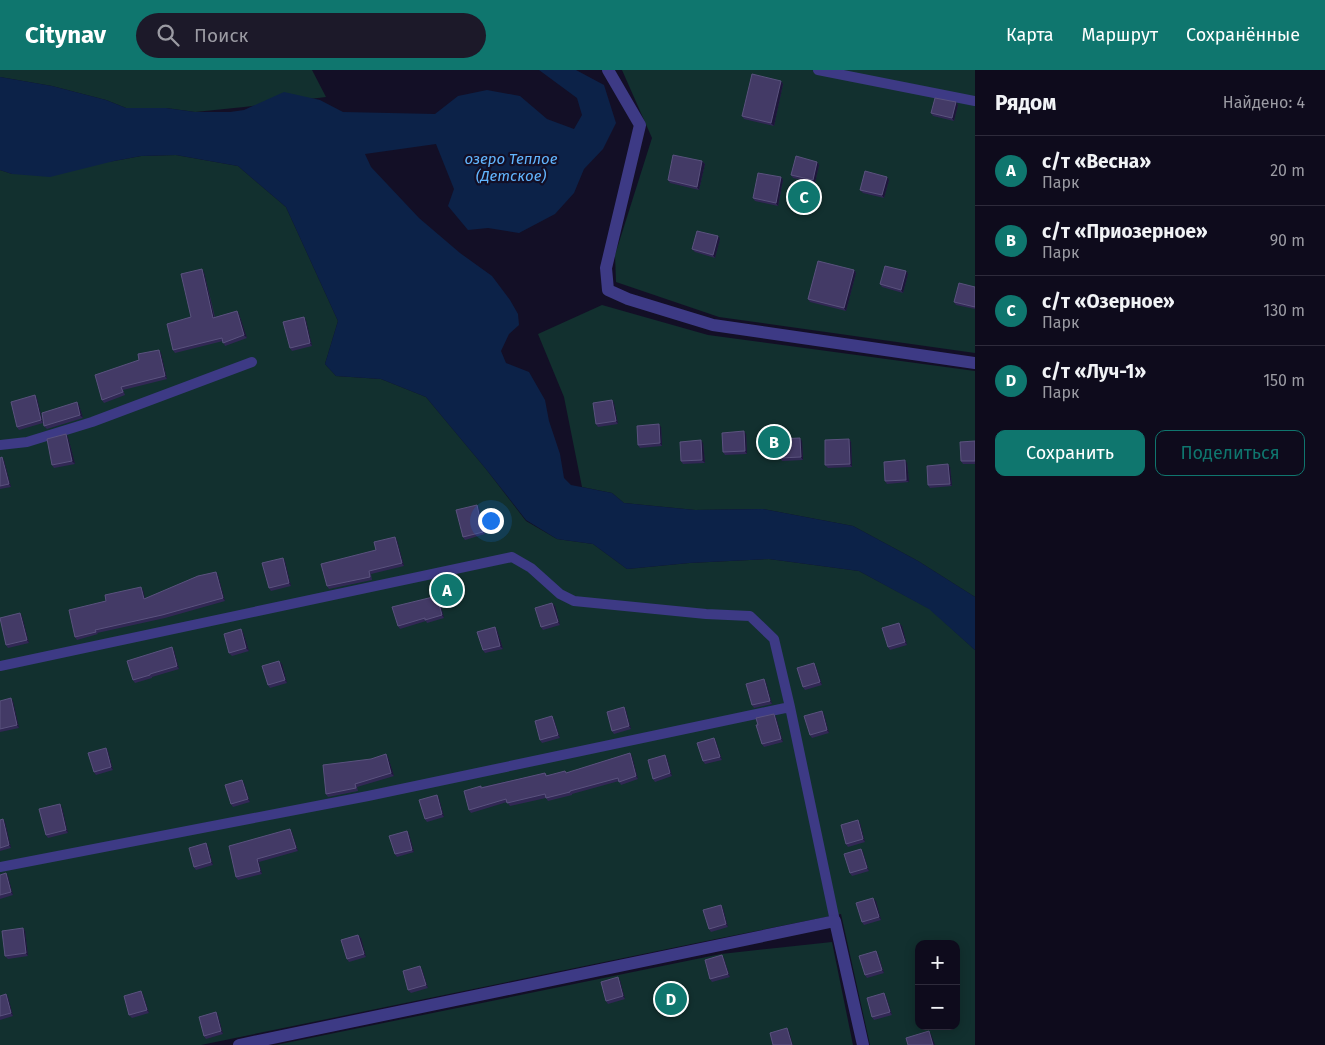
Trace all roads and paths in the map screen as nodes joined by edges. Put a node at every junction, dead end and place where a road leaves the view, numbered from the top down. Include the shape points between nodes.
1 (608, 70) edge
2 (818, 70) edge
3 (975, 101) edge
4 (252, 362) dead end
5 (975, 363) edge
6 (0, 445) edge
7 (0, 666) edge
8 (790, 707) junction
9 (0, 867) edge
10 (836, 921) junction
11 (240, 1045) edge
12 (863, 1045) edge

1 - 5 street via 640,124 606,268 608,290 713,325
2 - 3 lane
4 - 6 lane via 92,422 27,442
7 - 8 lane via 512,557 574,601 750,616 774,639
8 - 9 lane via 368,796
8 - 10 lane
10 - 11 street
10 - 12 street

